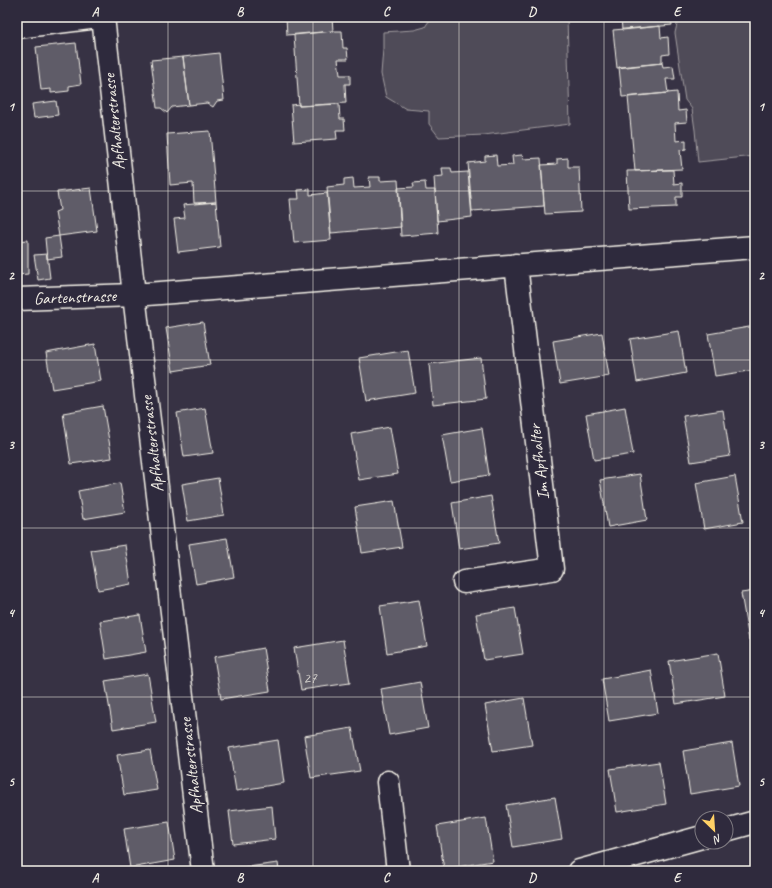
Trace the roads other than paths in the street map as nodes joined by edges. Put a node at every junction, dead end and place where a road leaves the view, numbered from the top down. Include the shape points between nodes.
1 (98, 17) edge
2 (103, 17) edge
3 (17, 27) edge
4 (755, 247) edge
5 (516, 266) junction
6 (134, 295) junction
7 (17, 299) edge
8 (464, 582) dead end
9 (388, 782) dead end
10 (755, 822) edge
11 (734, 828) edge
12 (694, 838) edge
13 (204, 871) edge
14 (398, 871) edge
15 (579, 871) edge

1 - 3 street
2 - 6 street, Apfhalterstrasse
4 - 5 street, Gartenstrasse
5 - 6 street, Gartenstrasse
5 - 8 street, Im Apfhalter via 552,569
6 - 7 street, Gartenstrasse
6 - 13 street, Apfhalterstrasse
9 - 14 street
10 - 11 street
12 - 15 street

